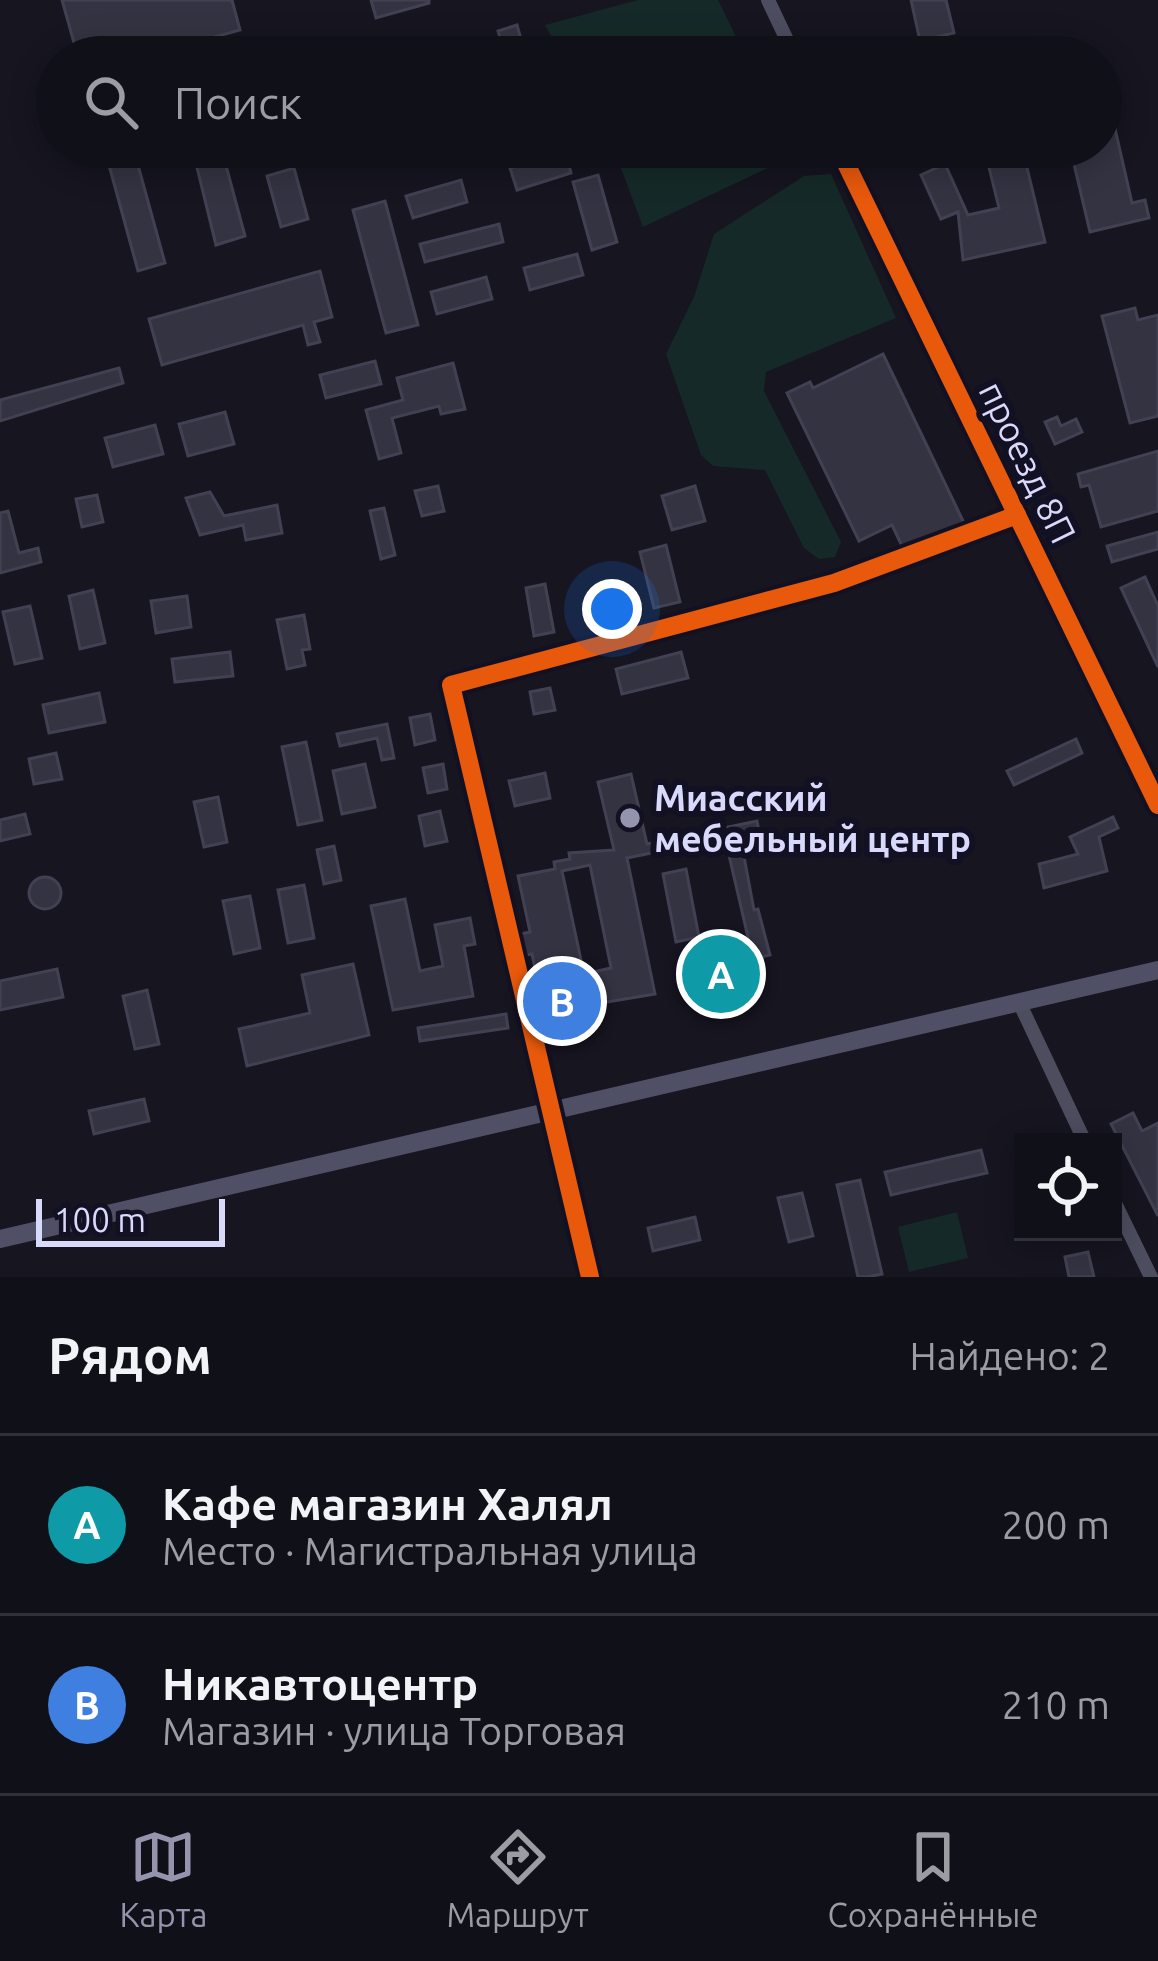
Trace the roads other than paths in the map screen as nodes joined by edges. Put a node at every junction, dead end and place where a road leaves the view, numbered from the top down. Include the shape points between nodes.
1 (768, 0) edge
2 (785, 36) edge
3 (848, 168) edge
4 (1017, 515) junction
5 (1158, 806) edge
6 (1158, 970) edge
7 (1019, 1002) junction
8 (551, 1113) junction
9 (1081, 1133) edge
10 (1122, 1217) edge
11 (0, 1239) edge
12 (590, 1277) edge
13 (1151, 1277) edge

1 - 2 street
3 - 4 street, проезд 8П
4 - 5 street, проезд 8П
4 - 8 street via 834,584 451,685
6 - 7 main road
7 - 8 main road
7 - 9 street
8 - 11 main road
8 - 12 street
10 - 13 street

